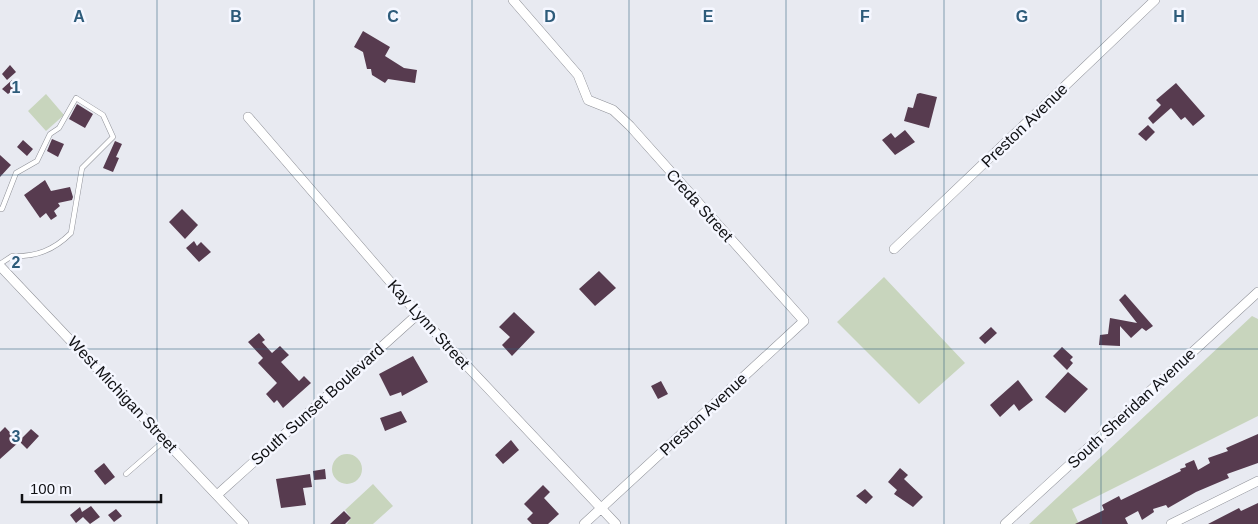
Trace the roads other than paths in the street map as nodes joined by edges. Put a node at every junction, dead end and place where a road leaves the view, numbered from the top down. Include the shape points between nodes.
1 (513, 0) edge
2 (1154, 0) edge
3 (248, 117) dead end
4 (0, 210) edge
5 (894, 250) dead end
6 (0, 265) edge
7 (1258, 292) edge
8 (418, 314) junction
9 (804, 321) joint
10 (166, 440) junction
11 (126, 474) dead end
12 (1258, 481) edge
13 (217, 494) junction
14 (602, 508) junction
15 (244, 524) edge
16 (584, 524) edge
17 (616, 524) edge
18 (1005, 524) edge
19 (1171, 524) edge

1 - 9 street, Creda Street via 578,75 588,100 613,110 630,126
2 - 5 street, Preston Avenue
3 - 8 street, Kay Lynn Street
4 - 6 lane via 16,173 37,161 50,134 59,128 76,98 103,115 113,137 82,168 71,233 48,250 30,257 12,256
6 - 10 street, West Michigan Street
7 - 18 street, South Sheridan Avenue
8 - 13 street, South Sunset Boulevard
8 - 14 street, Kay Lynn Street
9 - 14 street, Preston Avenue
10 - 11 lane
10 - 13 street, West Michigan Street
12 - 19 street
13 - 15 street, West Michigan Street
14 - 16 street, Preston Avenue
14 - 17 street, Kay Lynn Street

